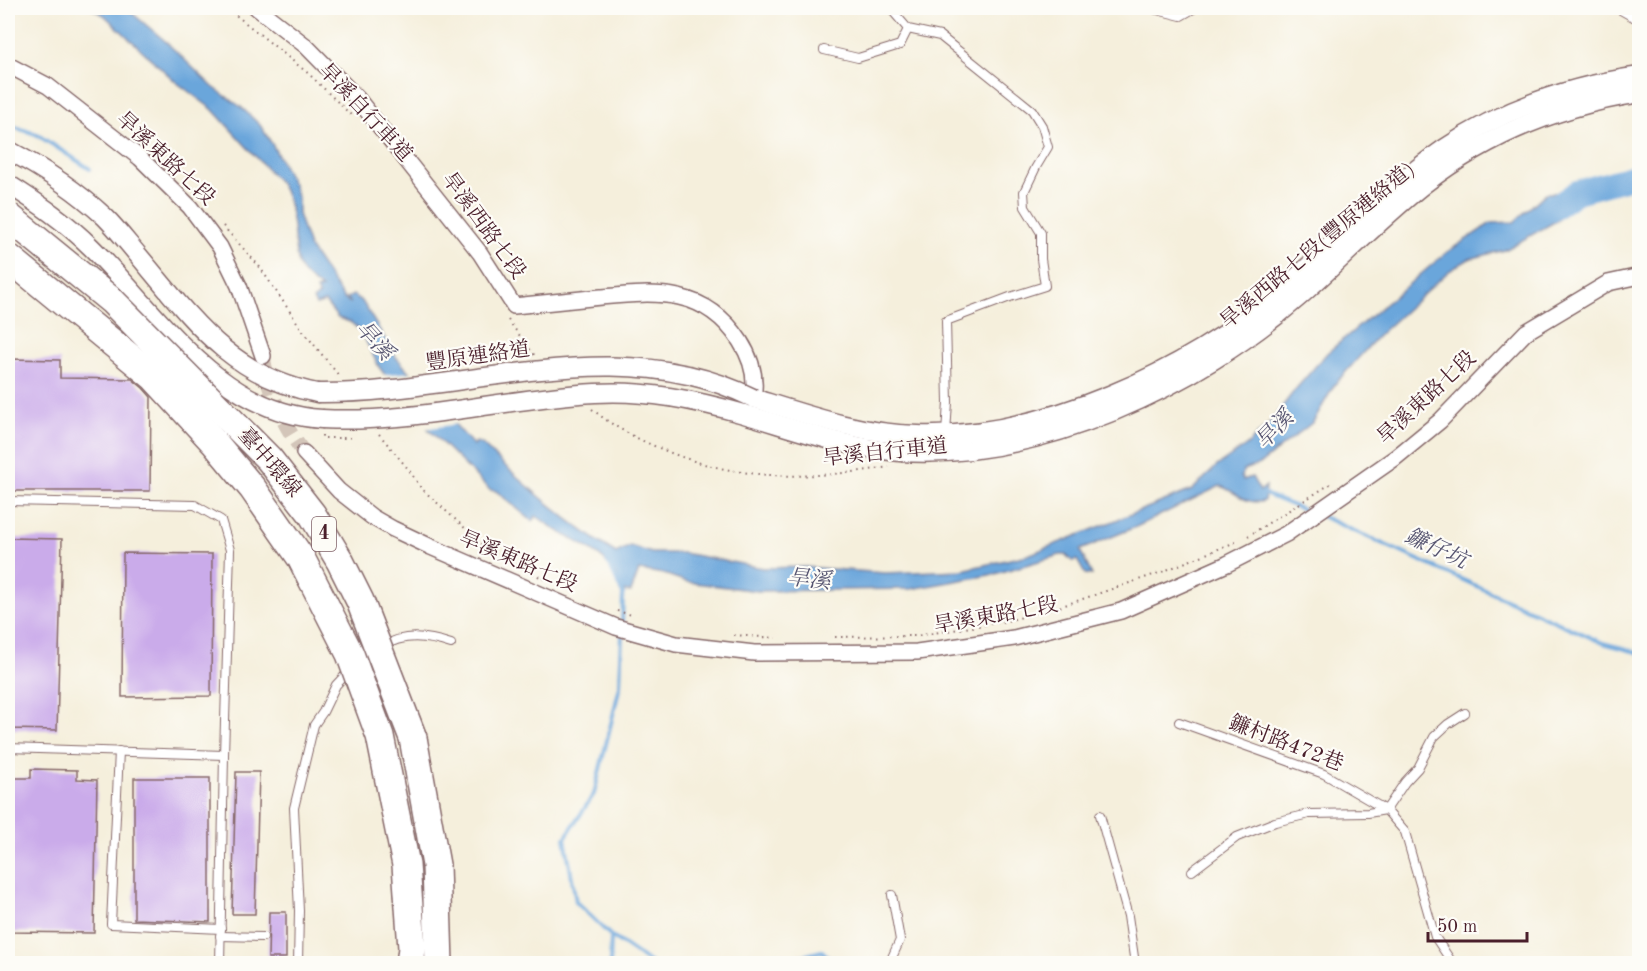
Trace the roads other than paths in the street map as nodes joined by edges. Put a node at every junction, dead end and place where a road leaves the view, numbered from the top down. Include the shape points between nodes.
1 (257, 8) edge
2 (890, 8) edge
3 (1149, 8) edge
4 (1195, 8) edge
5 (1617, 8) edge
6 (1640, 18) edge
7 (908, 29) junction
8 (824, 50) dead end
9 (8, 64) edge
10 (1640, 76) edge
11 (1640, 93) edge
12 (8, 150) edge
13 (8, 184) edge
14 (8, 216) edge
15 (8, 257) edge
16 (1640, 276) edge
17 (263, 356) tunnel mouth
18 (753, 398) junction
19 (946, 434) junction
20 (304, 453) tunnel mouth
21 (8, 501) edge
22 (451, 644) dead end
23 (1465, 714) dead end
24 (1179, 722) dead end
25 (8, 748) edge
26 (119, 751) junction
27 (224, 754) junction
28 (1386, 810) junction
29 (1100, 815) dead end
30 (1192, 871) dead end
31 (892, 895) dead end
32 (220, 933) junction
33 (263, 936) dead end
34 (220, 963) edge
35 (298, 963) edge
36 (410, 963) edge
37 (439, 963) edge
38 (889, 963) edge
39 (1136, 963) edge
40 (1453, 963) edge

1 - 18 street, 旱溪西路七段 via 306,46 357,98 480,253 514,306 646,293 690,300 709,309 741,343 753,369
2 - 7 lane
3 - 4 lane via 1181,16
5 - 6 lane
7 - 8 lane via 900,45 858,58
7 - 19 lane via 940,36 1032,110 1048,147 1024,192 1025,207 1041,233 1045,286 946,321
9 - 17 street, 旱溪東路七段 via 57,93 140,159 190,207 220,247 239,286
10 - 19 street, 旱溪西路七段(豐原連絡道) via 1540,100 1446,147 1277,295 1180,361 1126,388 1057,413 991,429
11 - 13 street, 旱溪西路七段(豐原連絡道), bridge via 1564,110 1476,148 1424,184 1249,337 1139,400 1037,437 970,450 917,453 848,445 684,398 597,393 344,420 303,417 270,408 227,385 188,351 74,231
12 - 18 street, 豐原連絡道, bridge via 68,187 106,218 196,325 234,358 291,388 317,393 387,391 610,366 682,373
14 - 37 highway, 臺中環線 / 4, bridge via 112,301 269,459 312,514 340,561 360,601 413,738 436,864
15 - 36 highway, 臺中環線 / 4, bridge via 154,377 253,489 301,558 350,654 380,736 406,865
16 - 20 street, 旱溪東路七段 via 1608,283 1526,332 1440,421 1395,458 1286,534 1121,611 1014,638 917,652 754,653 676,644 625,630 393,529 339,491
18 - 19 street, 旱溪西路七段(豐原連絡道) via 847,426 900,434
21 - 27 lane via 195,505 221,520 230,550
22 - 35 lane via 414,636 399,639 368,656 336,685 314,725 294,808
23 - 28 lane via 1434,737 1418,768
24 - 28 lane, 鐮村路472巷 via 1324,774
25 - 26 lane
26 - 27 lane
26 - 32 lane via 111,924
27 - 32 lane
28 - 30 lane via 1309,814 1275,822 1237,837
28 - 40 lane, 鐮村路472巷 via 1405,832 1435,937
29 - 39 lane via 1128,916
31 - 38 lane via 900,940
32 - 33 lane
32 - 34 lane

